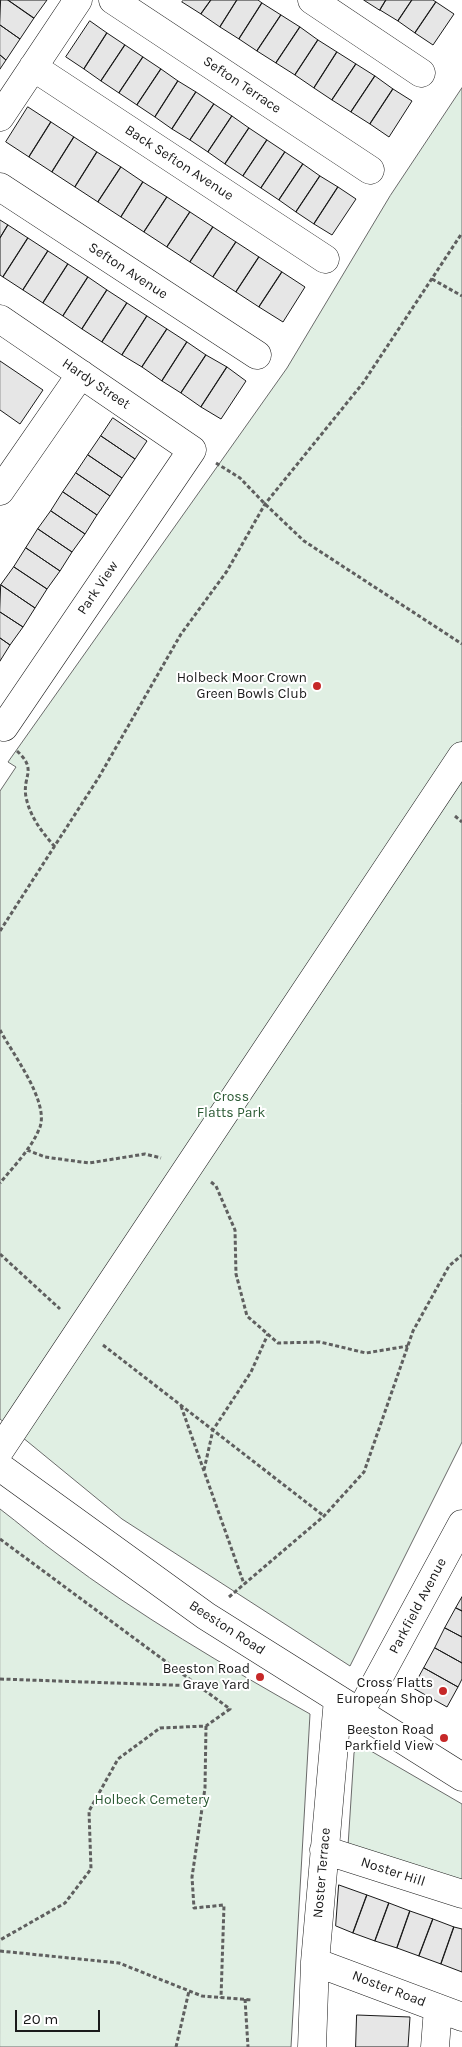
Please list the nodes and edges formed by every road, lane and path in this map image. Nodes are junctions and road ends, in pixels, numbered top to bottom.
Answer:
1 (78, 0) edge
2 (113, 0) edge
3 (312, 0) edge
4 (33, 67) junction
5 (421, 73) dead end
6 (0, 116) edge
7 (370, 170) dead end
8 (0, 187) edge
9 (462, 233) edge
10 (325, 259) dead end
11 (432, 278) junction
12 (462, 296) edge
13 (0, 319) edge
14 (257, 355) dead end
15 (81, 374) junction
16 (192, 450) junction
17 (4, 475) edge
18 (265, 504) junction
19 (462, 644) edge
20 (2, 726) edge
21 (462, 756) edge
22 (55, 847) junction
23 (0, 931) edge
24 (0, 1030) edge
25 (27, 1150) junction
26 (189, 1168) junction
27 (0, 1183) edge
28 (0, 1254) edge
29 (462, 1255) edge
30 (82, 1329) junction
31 (268, 1334) junction
32 (408, 1346) junction
33 (180, 1404) junction
34 (213, 1430) junction
35 (0, 1450) edge
36 (0, 1467) edge
37 (204, 1470) junction
38 (324, 1516) junction
39 (462, 1524) edge
40 (0, 1539) edge
41 (244, 1584) junction
42 (206, 1616) junction
43 (0, 1679) edge
44 (200, 1686) junction
45 (349, 1706) junction
46 (206, 1726) junction
47 (462, 1776) edge
48 (324, 1850) junction
49 (462, 1894) edge
50 (0, 1940) edge
51 (0, 1951) edge
52 (315, 1962) junction
53 (189, 1991) junction
54 (221, 1998) junction
55 (245, 1999) junction
56 (252, 2000) dead end
57 (450, 2012) edge
58 (176, 2047) edge
59 (248, 2047) edge
60 (312, 2047) edge
61 (435, 2047) edge

1 - 4 street
2 - 7 street, Sefton Terrace
3 - 5 street
4 - 6 street
4 - 10 street, Back Sefton Avenue
8 - 14 street, Sefton Avenue
9 - 11 path
11 - 12 path
11 - 18 path
13 - 15 street, Hardy Street
15 - 16 street, Hardy Street
15 - 17 street
16 - 18 path
16 - 20 street, Park View
18 - 19 path
18 - 22 path
20 - 22 path
21 - 26 street
22 - 23 path
24 - 25 path
25 - 26 path
25 - 27 path
26 - 30 street
26 - 31 path
28 - 30 path
29 - 32 path
30 - 33 path
30 - 35 street
31 - 32 path
31 - 34 path
32 - 38 path
33 - 34 path
33 - 37 path
34 - 37 path
34 - 38 path
36 - 42 street, Beeston Road
37 - 41 path
38 - 41 path
39 - 45 street, Parkfield Avenue
40 - 44 path
41 - 42 path
42 - 45 street, Beeston Road
43 - 44 path
44 - 46 path
45 - 47 street, Beeston Road
45 - 48 street, Noster Terrace
46 - 50 path
46 - 54 path
48 - 49 street, Noster Hill
48 - 52 street, Noster Terrace
51 - 53 path
52 - 57 street, Noster Road
52 - 60 street, Noster Terrace
53 - 54 path
53 - 58 path
54 - 55 path
55 - 56 path
55 - 59 path
57 - 61 street

